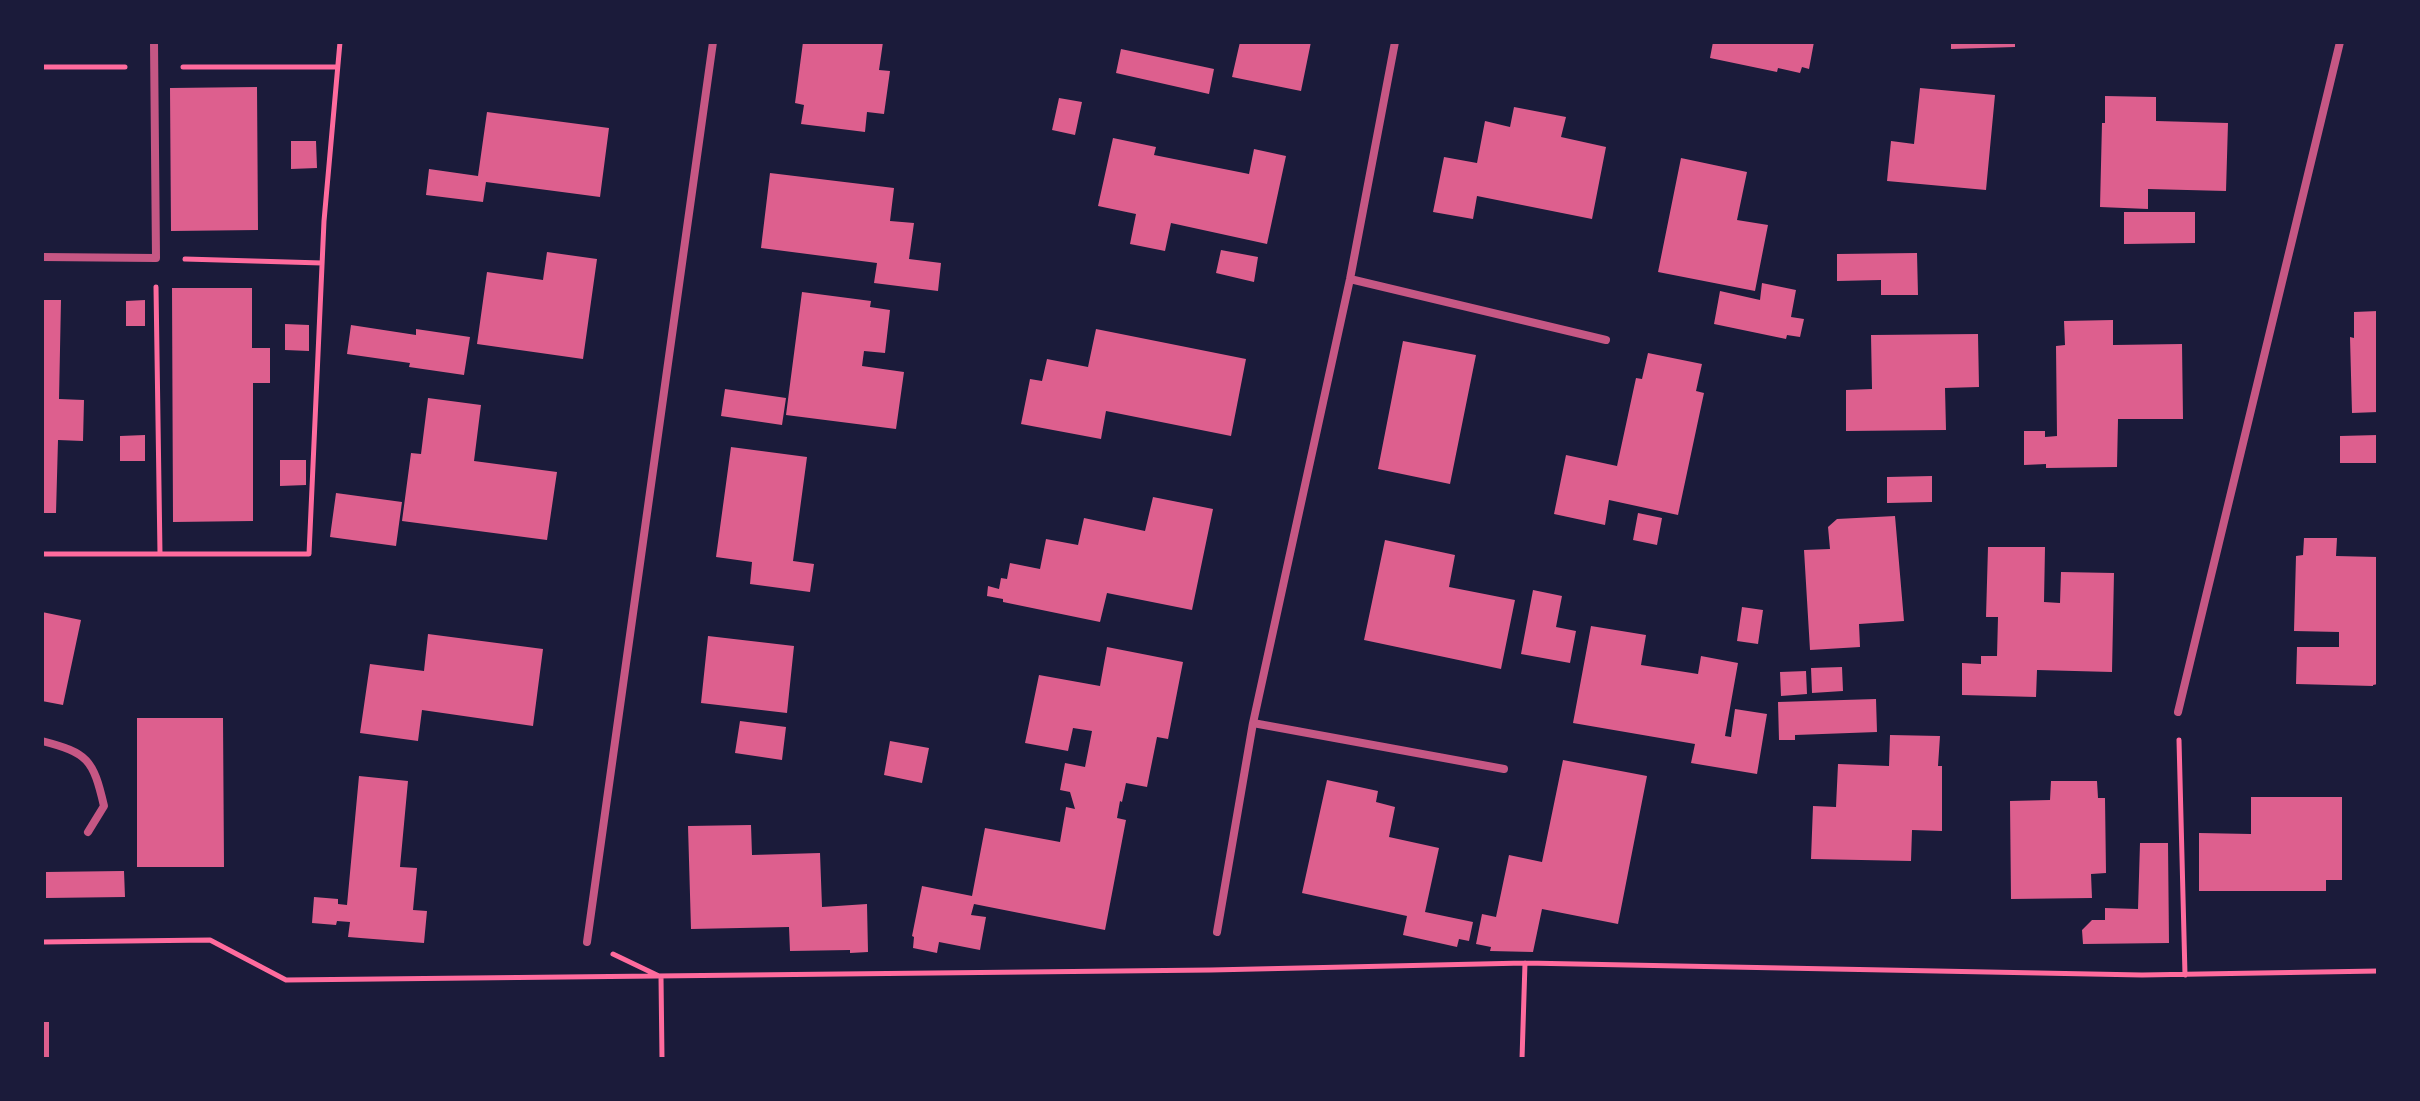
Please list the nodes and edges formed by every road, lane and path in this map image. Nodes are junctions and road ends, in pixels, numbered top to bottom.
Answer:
1 (154, 42) edge
2 (340, 42) edge
3 (713, 42) edge
4 (1395, 42) edge
5 (2340, 42) edge
6 (42, 257) edge
7 (156, 258) junction
8 (322, 263) junction
9 (1350, 279) junction
10 (1606, 340) dead end
11 (42, 554) edge
12 (160, 554) junction
13 (2178, 712) joint
14 (1253, 723) junction
15 (42, 741) edge
16 (1504, 769) dead end
17 (88, 832) dead end
18 (1217, 932) dead end
19 (42, 942) edge
20 (587, 942) joint
21 (1525, 963) junction
22 (2378, 971) edge
23 (2185, 975) junction
24 (661, 977) junction
25 (662, 1059) edge
26 (1522, 1059) edge

1 - 7 street
2 - 8 path
3 - 20 street
4 - 9 street
5 - 13 street
6 - 7 street
7 - 8 path
7 - 12 path
8 - 12 path
9 - 10 street
9 - 14 street
11 - 12 path
13 - 23 path
14 - 16 street
14 - 18 street
15 - 17 street
19 - 24 path
20 - 24 path
21 - 23 path
21 - 24 path
21 - 26 path
22 - 23 path
24 - 25 path

